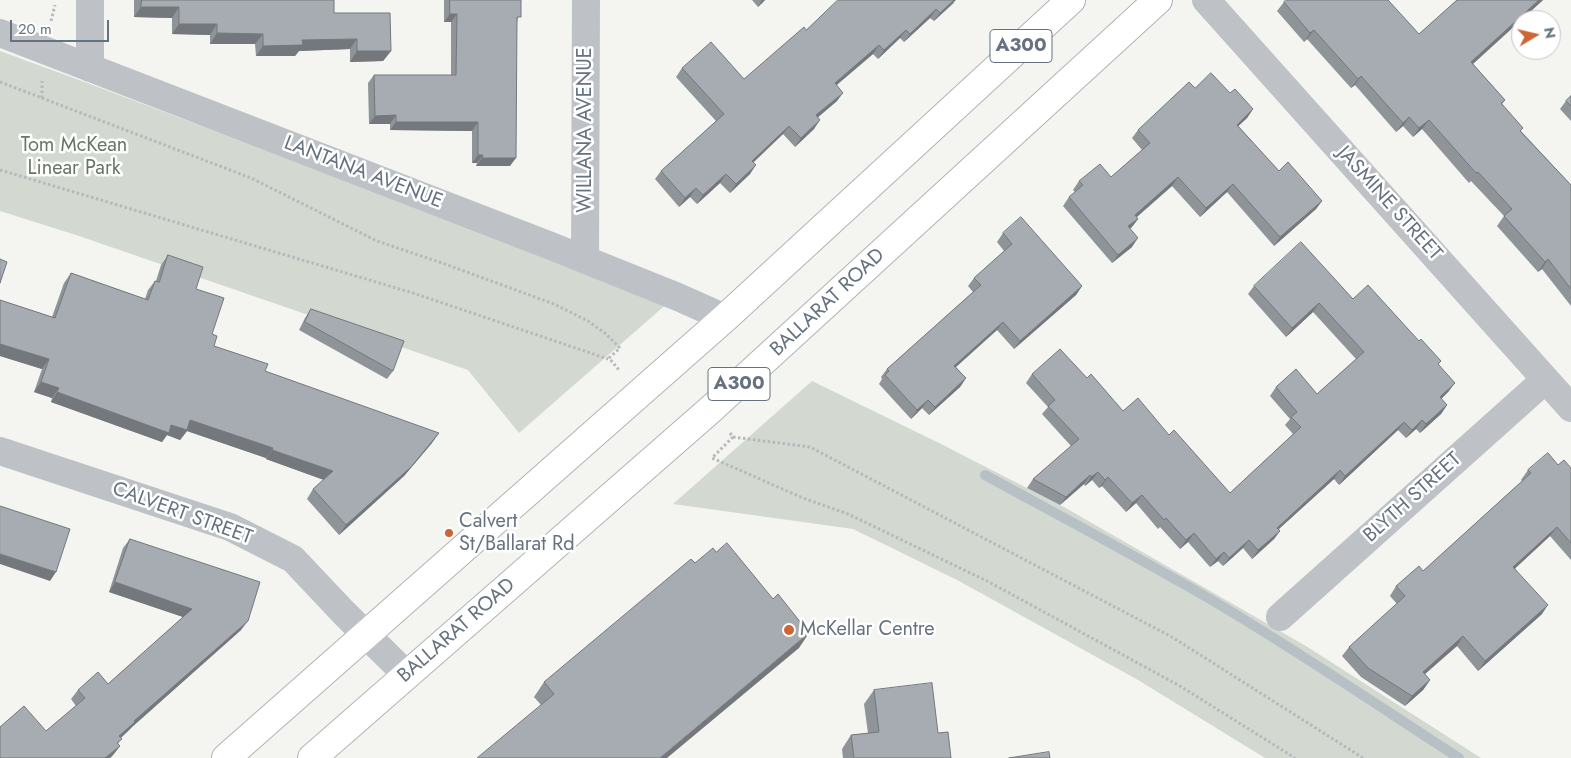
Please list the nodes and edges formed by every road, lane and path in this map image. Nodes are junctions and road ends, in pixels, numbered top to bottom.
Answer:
1 (90, 0) edge
2 (586, 0) edge
3 (1071, 0) edge
4 (1158, 0) edge
5 (1206, 0) edge
6 (0, 32) edge
7 (90, 68) junction
8 (0, 82) edge
9 (0, 170) edge
10 (586, 260) junction
11 (725, 318) junction
12 (608, 359) dead end
13 (1546, 380) junction
14 (639, 393) junction
15 (1571, 408) edge
16 (710, 410) junction
17 (733, 437) junction
18 (0, 451) edge
19 (1280, 617) dead end
20 (366, 635) junction
21 (407, 675) junction
22 (226, 758) edge
23 (312, 758) edge
24 (1295, 758) edge
25 (1363, 758) edge

1 - 7 street
2 - 10 street, WILLANA AVENUE
3 - 11 highway, A300
4 - 16 highway, BALLARAT ROAD / A300
5 - 13 street, JASMINE STREET
6 - 7 street, LANTANA AVENUE
7 - 10 street, LANTANA AVENUE
8 - 14 path
9 - 12 path
10 - 11 street, LANTANA AVENUE
11 - 14 highway, A300
13 - 15 street, JASMINE STREET
13 - 19 street, BLYTH STREET
14 - 20 highway, A300
16 - 17 path
16 - 21 highway, BALLARAT ROAD / A300
17 - 24 path
17 - 25 path
18 - 20 street, CALVERT STREET
20 - 21 street, CALVERT STREET
20 - 22 highway, A300
21 - 23 highway, BALLARAT ROAD / A300

